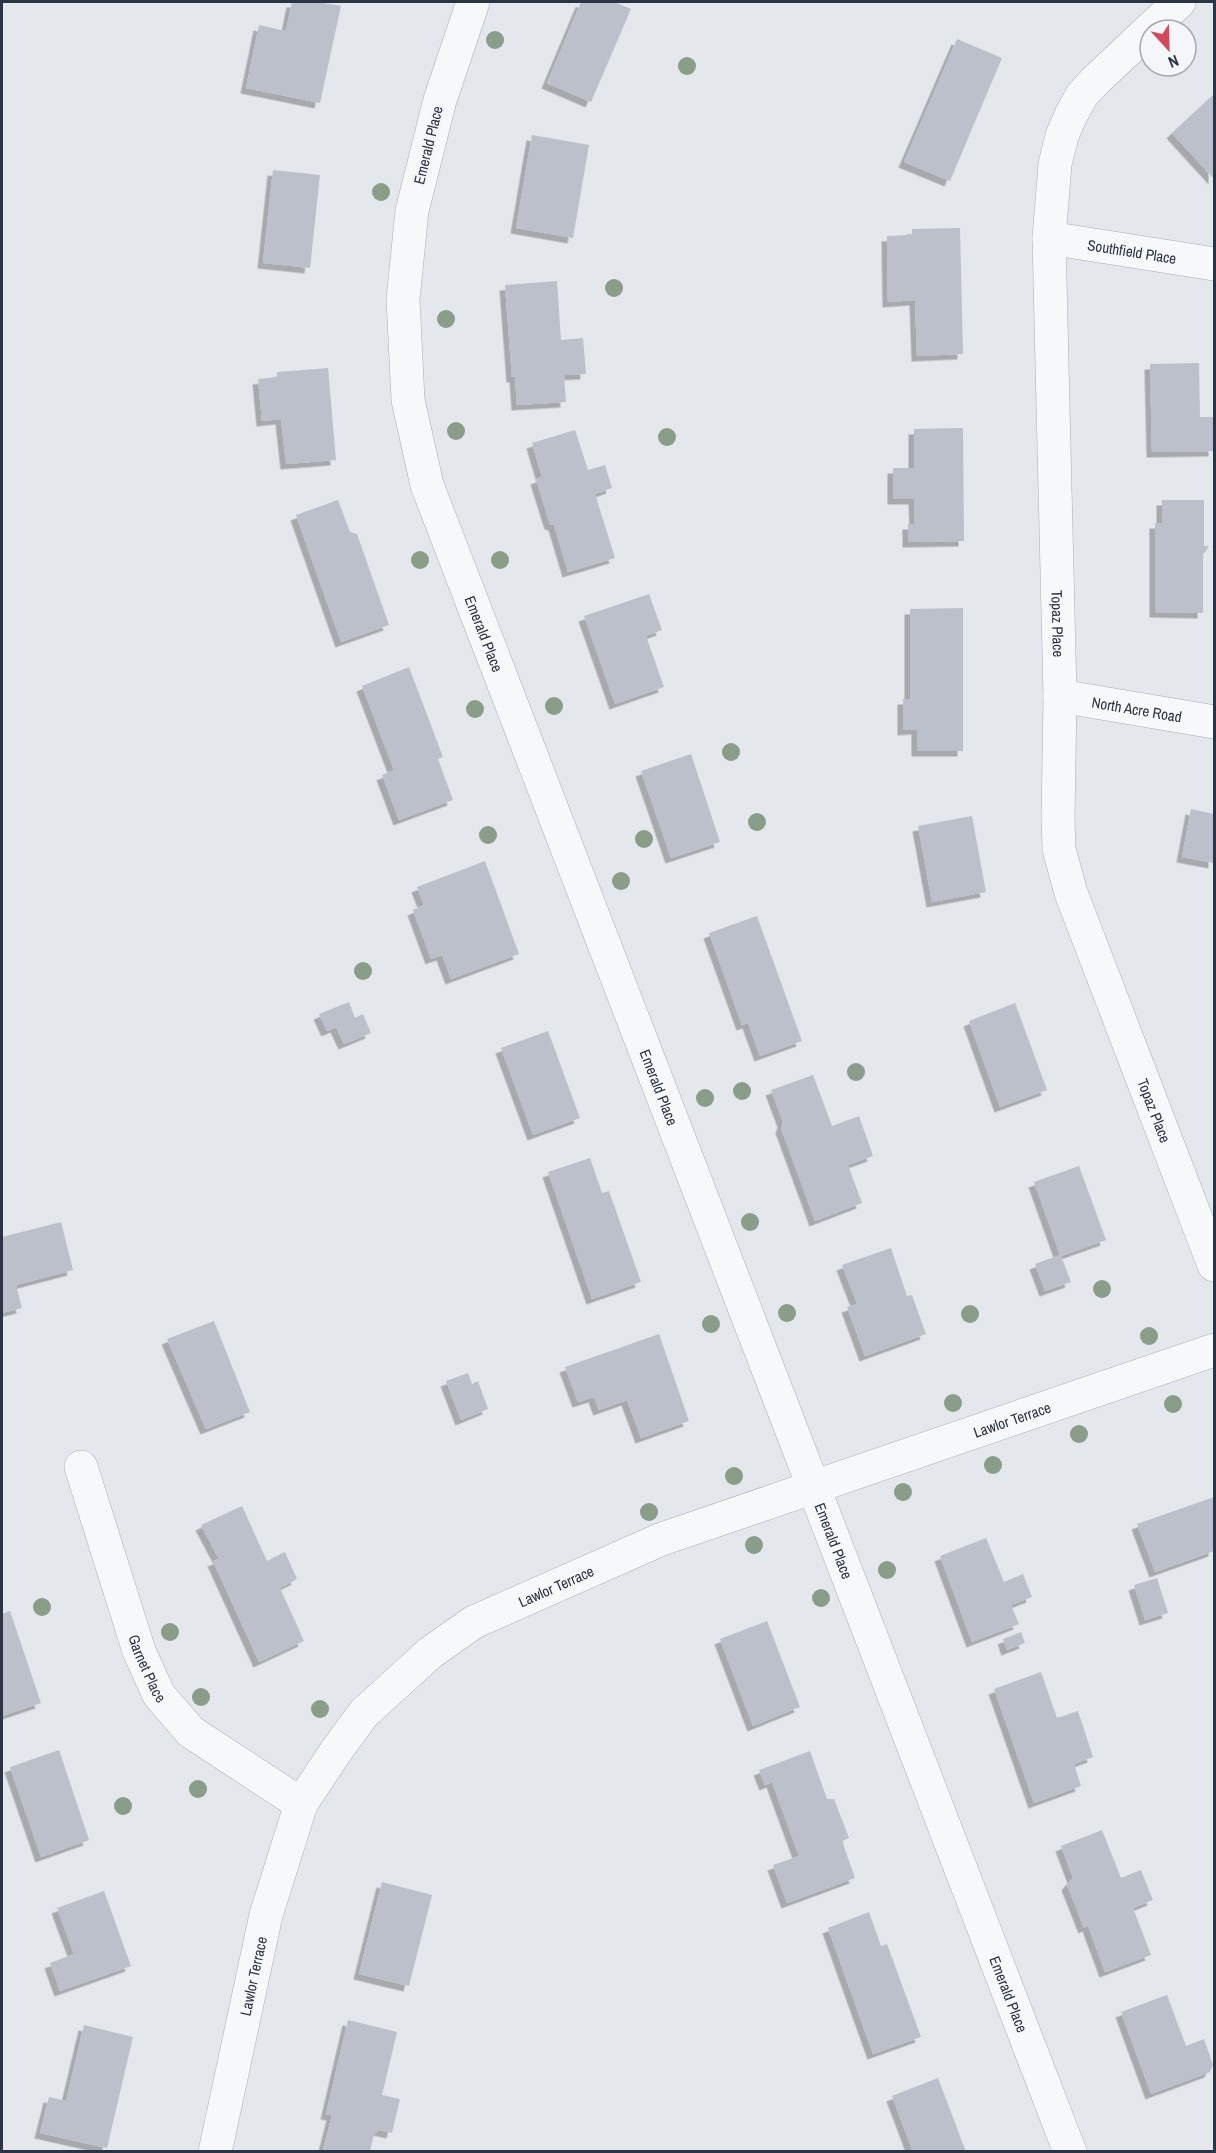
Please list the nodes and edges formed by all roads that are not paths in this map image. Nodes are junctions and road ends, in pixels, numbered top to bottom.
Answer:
1 (473, 2) edge
2 (1179, 2) edge
3 (1049, 238) junction
4 (1215, 264) edge
5 (1060, 696) junction
6 (1215, 722) edge
7 (1215, 1265) edge
8 (1215, 1350) edge
9 (81, 1467) dead end
10 (814, 1488) junction
11 (301, 1804) junction
12 (215, 2151) edge
13 (1070, 2151) edge

1 - 10 street, Emerald Place
2 - 3 street, Topaz Place
3 - 4 street, Southfield Place
3 - 5 street, Topaz Place
5 - 6 street, North Acre Road
5 - 7 street, Topaz Place
8 - 10 street, Lawlor Terrace
9 - 11 street, Garnet Place
10 - 11 street, Lawlor Terrace
10 - 13 street, Emerald Place
11 - 12 street, Lawlor Terrace

